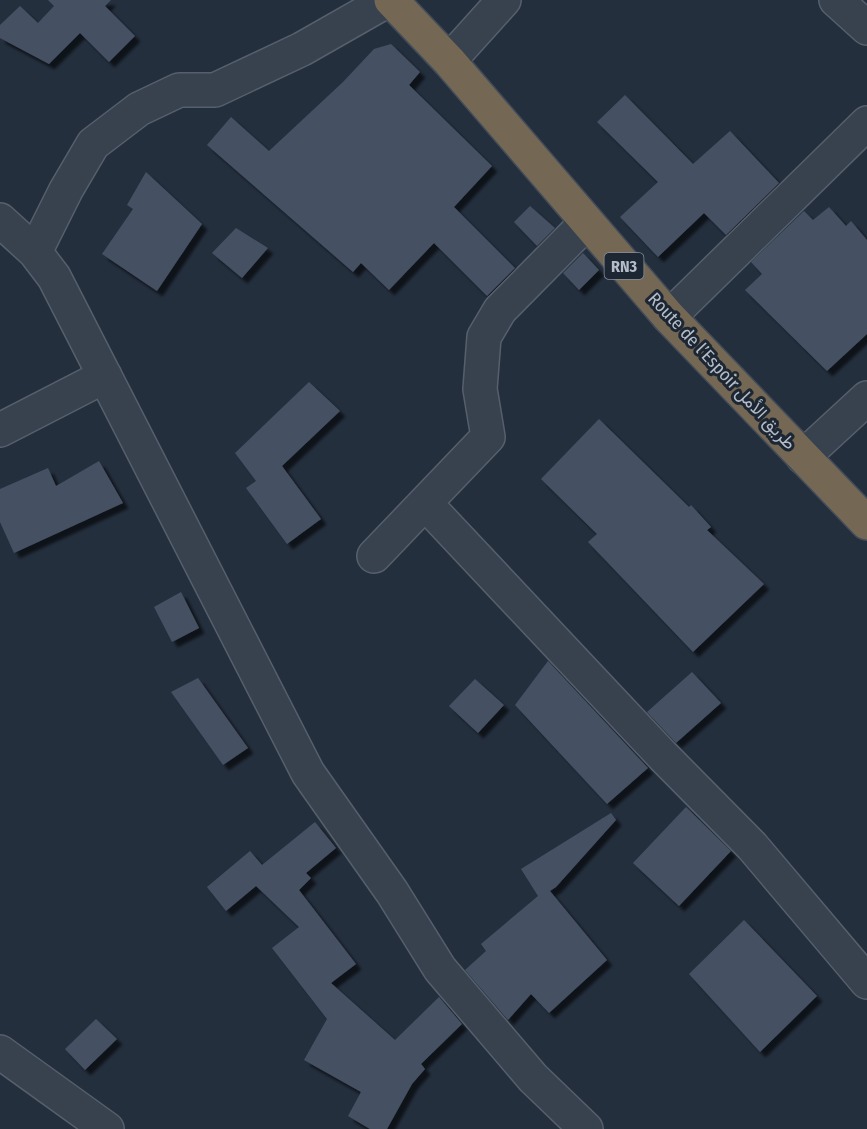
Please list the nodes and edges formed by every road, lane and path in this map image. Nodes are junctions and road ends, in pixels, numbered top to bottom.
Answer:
1 (389, 0) edge
2 (504, 0) edge
3 (836, 0) edge
4 (867, 28) edge
5 (449, 61) junction
6 (867, 123) edge
7 (0, 220) edge
8 (587, 222) junction
9 (35, 252) junction
10 (669, 317) junction
11 (105, 376) junction
12 (867, 398) edge
13 (0, 430) edge
14 (803, 457) junction
15 (425, 503) junction
16 (867, 524) edge
17 (374, 556) dead end
18 (867, 982) edge
19 (0, 1052) edge
20 (107, 1129) edge
21 (585, 1129) edge

1 - 5 highway, Route de l’Espoir طريق الأمل / RN3
1 - 9 street
2 - 5 street
3 - 4 street
5 - 8 highway, Route de l’Espoir طريق الأمل / RN3
6 - 10 street
7 - 9 street
8 - 10 highway, Route de l’Espoir طريق الأمل / RN3
8 - 15 street
9 - 11 street
10 - 14 highway, Route de l’Espoir طريق الأمل / RN3
11 - 13 street
11 - 21 street
12 - 14 street
14 - 16 highway, Route de l’Espoir طريق الأمل / RN3
15 - 17 street
15 - 18 street
19 - 20 street

